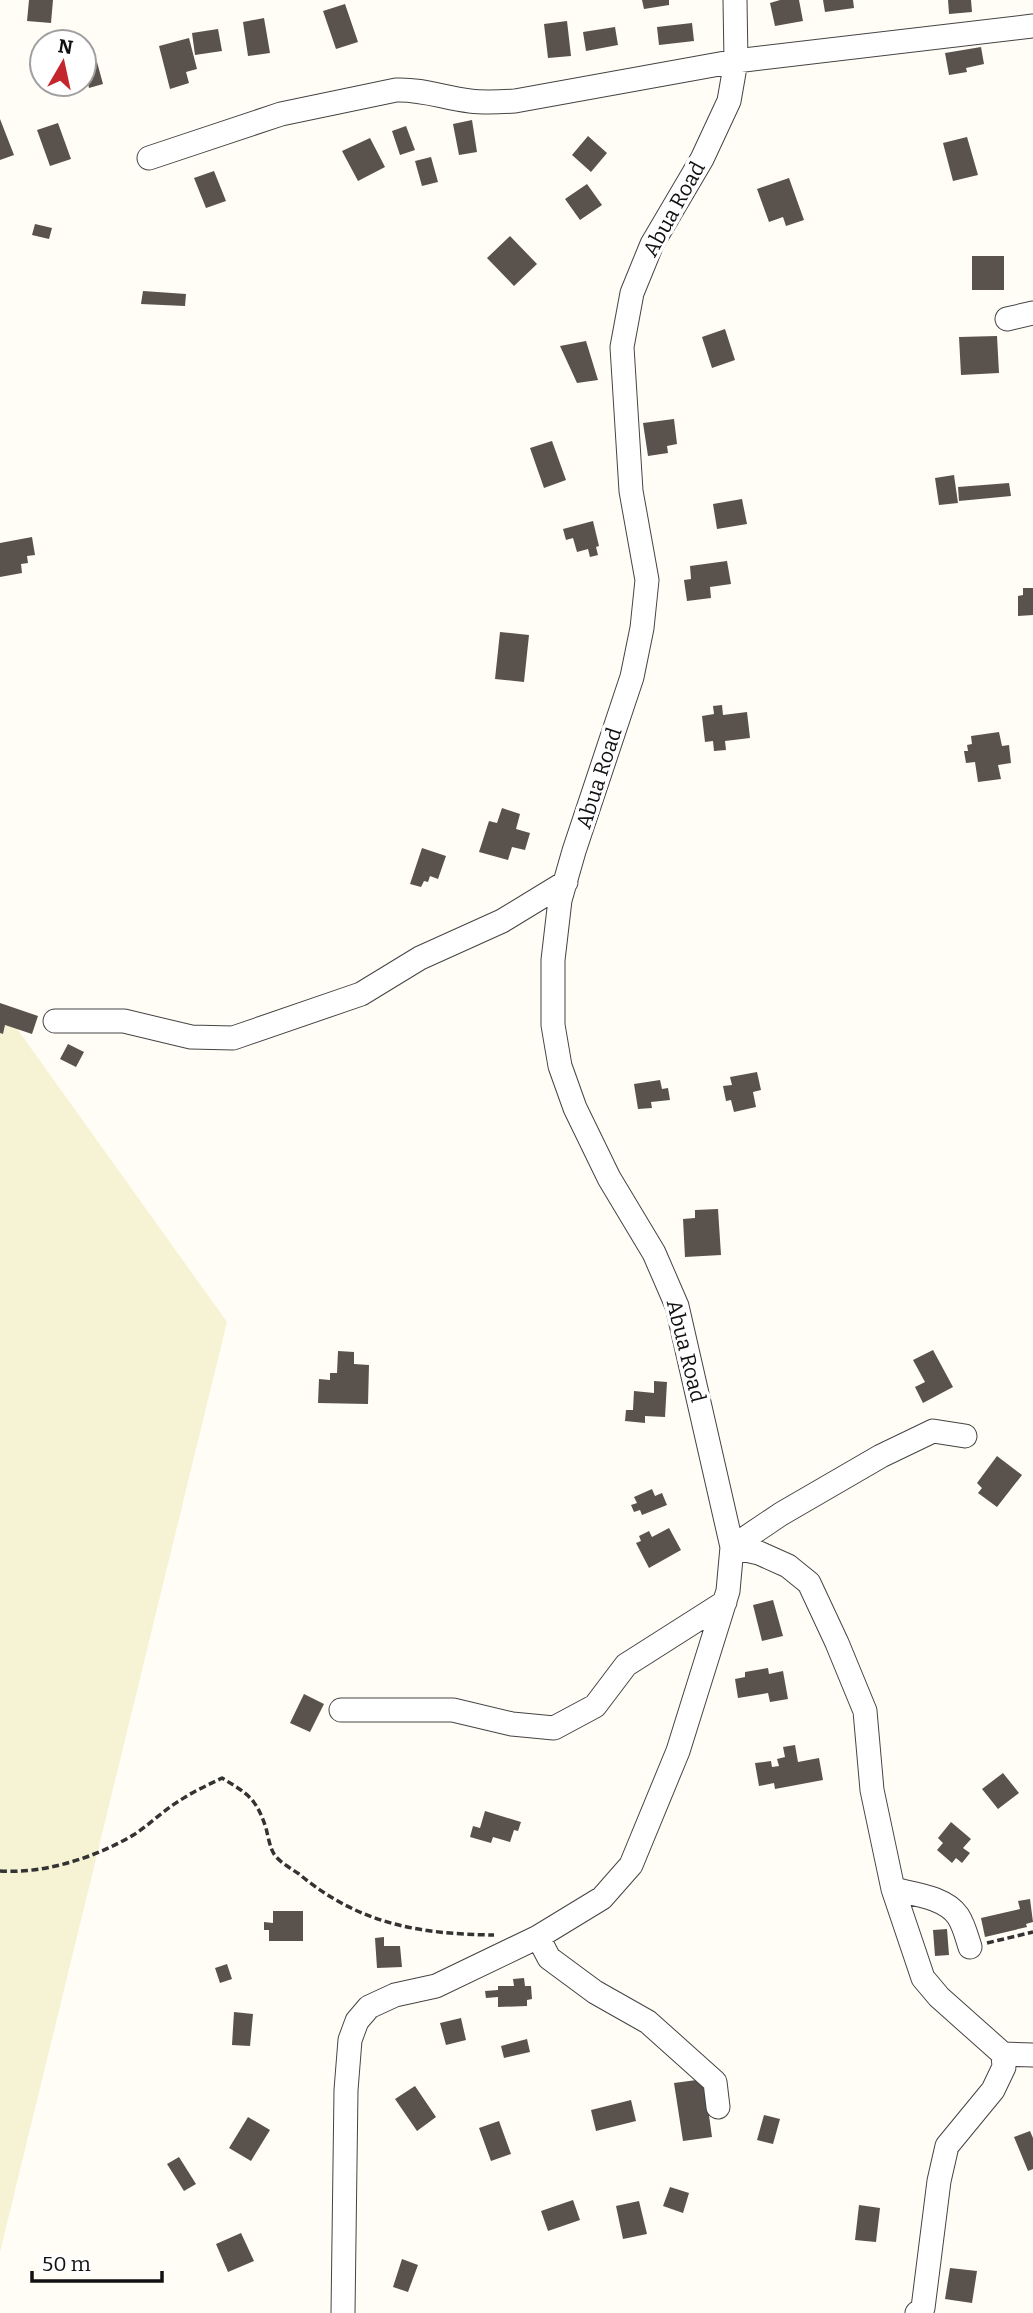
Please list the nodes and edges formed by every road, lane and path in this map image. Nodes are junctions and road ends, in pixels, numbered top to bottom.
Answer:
1 (736, 0) edge
2 (1033, 26) edge
3 (736, 61) junction
4 (149, 158) dead end
5 (1033, 313) edge
6 (1007, 319) dead end
7 (566, 882) junction
8 (55, 1021) dead end
9 (965, 1436) dead end
10 (732, 1547) junction
11 (725, 1602) junction
12 (341, 1710) dead end
13 (0, 1871) edge
14 (893, 1889) junction
15 (1033, 1932) edge
16 (498, 1935) dead end
17 (538, 1937) junction
18 (970, 1947) joint
19 (1003, 2054) junction
20 (1033, 2054) edge
21 (718, 2107) dead end
22 (343, 2313) edge
23 (917, 2313) edge

1 - 3 street, Abua Road
2 - 3 street
3 - 4 street
3 - 7 street, Abua Road
5 - 6 street
7 - 8 street
7 - 10 street, Abua Road
9 - 10 street
10 - 11 street, Abua Road
10 - 14 street
11 - 12 street
11 - 17 street, Abua Road
13 - 16 path
14 - 18 street
14 - 19 street
15 - 18 path
17 - 21 street
17 - 22 street, Abua Road
19 - 20 street
19 - 23 street

